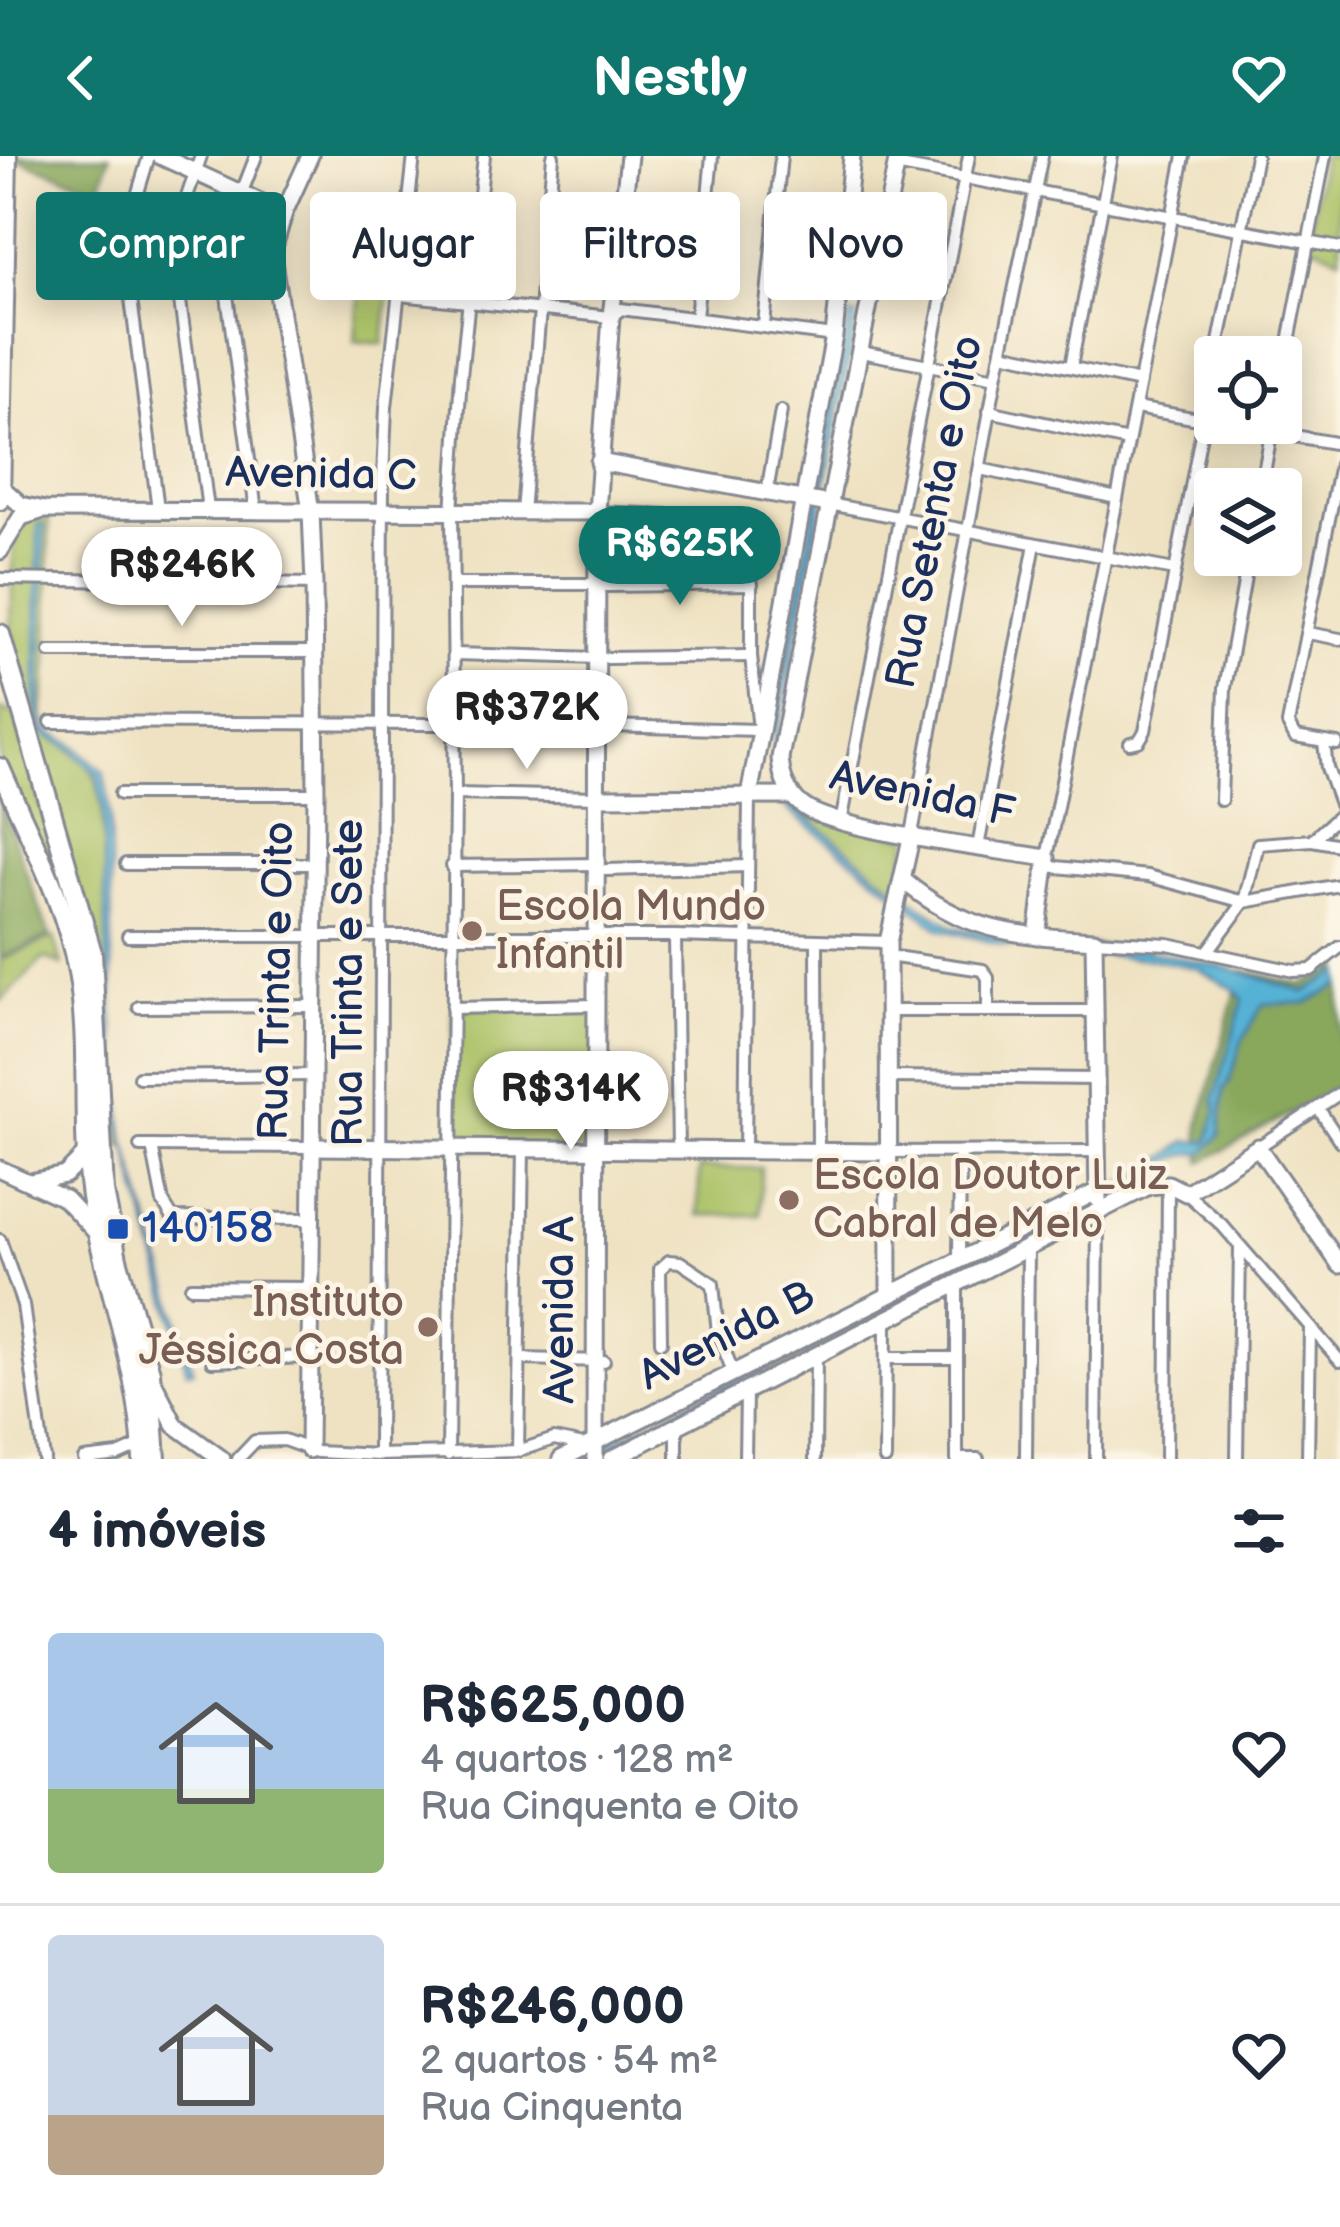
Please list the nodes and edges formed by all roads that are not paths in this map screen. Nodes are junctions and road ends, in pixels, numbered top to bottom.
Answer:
1 (7, 156) edge
2 (149, 156) edge
3 (160, 156) edge
4 (256, 156) edge
5 (310, 156) edge
6 (414, 156) edge
7 (484, 156) edge
8 (553, 156) edge
9 (632, 156) edge
10 (712, 156) edge
11 (782, 156) edge
12 (852, 156) edge
13 (969, 156) edge
14 (1042, 156) edge
15 (1112, 156) edge
16 (1184, 156) edge
17 (1256, 156) edge
18 (1325, 156) edge
19 (897, 161) edge
20 (197, 164) edge
21 (964, 179) junction
22 (236, 192) edge
23 (240, 192) edge
24 (410, 192) edge
25 (1035, 192) junction
26 (1103, 205) junction
27 (286, 209) edge
28 (1172, 217) junction
29 (1242, 231) junction
30 (1309, 245) junction
31 (1340, 248) edge
32 (228, 300) edge
33 (279, 300) edge
34 (399, 300) edge
35 (442, 300) edge
36 (468, 303) junction
37 (539, 310) junction
38 (616, 313) junction
39 (696, 318) junction
40 (764, 326) junction
41 (834, 336) junction
42 (1220, 336) edge
43 (1291, 336) edge
44 (861, 352) junction
45 (1001, 353) junction
46 (928, 366) junction
47 (1071, 366) junction
48 (996, 377) junction
49 (1140, 382) junction
50 (1136, 408) junction
51 (781, 411) dead end
52 (989, 411) junction
53 (1194, 419) edge
54 (1302, 435) edge
55 (1128, 441) junction
56 (1198, 444) edge
57 (1340, 444) edge
58 (604, 462) junction
59 (1340, 464) edge
60 (980, 469) junction
61 (0, 486) edge
62 (767, 492) junction
63 (1117, 498) junction
64 (0, 500) edge
65 (807, 500) junction
66 (830, 505) junction
67 (158, 509) junction
68 (208, 509) junction
69 (45, 510) junction
70 (256, 511) junction
71 (311, 512) junction
72 (384, 512) junction
73 (452, 512) junction
74 (523, 512) junction
75 (602, 512) junction
76 (897, 517) junction
77 (968, 530) junction
78 (1035, 544) junction
79 (0, 550) edge
80 (1106, 558) junction
81 (1174, 570) junction
82 (1245, 576) edge
83 (0, 579) edge
84 (314, 584) junction
85 (455, 584) junction
86 (752, 584) junction
87 (602, 585) junction
88 (1308, 634) junction
89 (0, 637) edge
90 (1340, 639) edge
91 (50, 652) dead end
92 (314, 652) junction
93 (455, 654) junction
94 (751, 656) junction
95 (603, 658) junction
96 (0, 678) edge
97 (0, 706) edge
98 (24, 720) junction
99 (51, 722) dead end
100 (455, 723) junction
101 (314, 724) junction
102 (384, 726) junction
103 (602, 726) junction
104 (759, 730) junction
105 (1130, 743) dead end
106 (0, 768) edge
107 (120, 794) dead end
108 (316, 794) junction
109 (455, 794) junction
110 (749, 796) junction
111 (789, 796) junction
112 (602, 797) junction
113 (1221, 800) dead end
114 (1340, 804) edge
115 (1340, 815) edge
116 (841, 823) junction
117 (912, 834) junction
118 (1312, 840) junction
119 (1340, 845) edge
120 (978, 847) junction
121 (1047, 862) junction
122 (314, 863) junction
123 (126, 864) dead end
124 (452, 866) junction
125 (748, 866) junction
126 (601, 867) junction
127 (1340, 885) edge
128 (901, 888) junction
129 (1244, 902) junction
130 (128, 936) dead end
131 (312, 936) junction
132 (452, 936) junction
133 (1037, 936) junction
134 (381, 937) junction
135 (675, 937) junction
136 (601, 938) junction
137 (747, 938) junction
138 (817, 940) junction
139 (1094, 946) junction
140 (1340, 947) edge
141 (889, 949) junction
142 (1208, 951) junction
143 (596, 1005) junction
144 (139, 1006) dead end
145 (313, 1006) junction
146 (452, 1008) junction
147 (888, 1011) junction
148 (988, 1011) junction
149 (1094, 1011) junction
150 (311, 1075) junction
151 (139, 1077) dead end
152 (888, 1077) junction
153 (1098, 1079) junction
154 (1340, 1093) edge
155 (1318, 1108) junction
156 (1340, 1141) edge
157 (310, 1147) junction
158 (1258, 1147) junction
159 (601, 1148) junction
160 (450, 1149) junction
161 (523, 1149) junction
162 (382, 1150) junction
163 (678, 1150) junction
164 (1098, 1151) junction
165 (88, 1152) junction
166 (745, 1152) junction
167 (818, 1152) junction
168 (888, 1152) junction
169 (961, 1153) junction
170 (0, 1157) edge
171 (0, 1169) edge
172 (29, 1182) junction
173 (1168, 1184) junction
174 (1098, 1191) junction
175 (1186, 1193) junction
176 (1098, 1213) junction
177 (310, 1219) junction
178 (98, 1236) junction
179 (0, 1240) edge
180 (1240, 1246) junction
181 (1028, 1248) junction
182 (959, 1259) junction
183 (1340, 1265) edge
184 (957, 1285) junction
185 (190, 1287) dead end
186 (310, 1288) junction
187 (889, 1294) junction
188 (886, 1322) junction
189 (1310, 1327) junction
190 (661, 1342) dead end
191 (308, 1357) junction
192 (816, 1357) junction
193 (886, 1358) junction
194 (957, 1358) junction
195 (521, 1359) junction
196 (212, 1361) dead end
197 (600, 1361) junction
198 (1340, 1361) edge
199 (150, 1372) junction
200 (733, 1372) junction
201 (746, 1392) junction
202 (677, 1427) junction
203 (600, 1448) edge
204 (309, 1450) junction
205 (518, 1451) junction
206 (142, 1453) edge
207 (379, 1454) junction
208 (448, 1455) junction
209 (44, 1459) edge
210 (84, 1459) edge
211 (222, 1459) edge
212 (238, 1459) edge
213 (561, 1459) edge
214 (677, 1459) edge
215 (746, 1459) edge
216 (815, 1459) edge
217 (885, 1459) edge
218 (957, 1459) edge
219 (978, 1459) edge
220 (1026, 1459) edge
221 (1096, 1459) edge
222 (1166, 1459) edge
223 (1238, 1459) edge
224 (1308, 1459) edge

1 - 61 highway
2 - 67 street
3 - 20 street
4 - 23 street
5 - 27 street, Rua Trinta e Oito
6 - 24 street, Rua Trinta e Sete
7 - 36 street
8 - 37 street
9 - 38 street, Avenida A
10 - 39 street
11 - 40 street
12 - 41 street
13 - 21 street
14 - 25 street, Rua Setenta e Oito
15 - 26 street
16 - 28 street
17 - 29 street
18 - 30 street
19 - 21 street
19 - 44 street, Avenida F
20 - 22 street
20 - 68 street
21 - 25 street
21 - 46 street
25 - 26 street
25 - 45 street, Rua Setenta e Oito
26 - 28 street
26 - 47 street
28 - 29 street
28 - 49 street
29 - 30 street
29 - 42 street
30 - 31 street
30 - 43 street
32 - 70 street
33 - 71 street, Rua Trinta e Oito
34 - 72 street, Rua Trinta e Sete
35 - 36 street
36 - 37 street
36 - 73 street
37 - 38 street
37 - 74 street
38 - 39 street
38 - 58 street, Avenida A
39 - 40 street
40 - 41 street
41 - 65 street
44 - 46 street
44 - 66 street, Avenida F
45 - 47 street
45 - 48 street, Rua Setenta e Oito
46 - 48 street
46 - 76 street
47 - 49 street
48 - 52 street, Rua Setenta e Oito
49 - 50 street
50 - 53 street
50 - 55 street
51 - 62 street
52 - 55 street
52 - 60 street, Rua Setenta e Oito
54 - 57 street
55 - 63 street
56 - 81 street
58 - 62 street
58 - 75 street, Avenida A
59 - 88 street
60 - 63 street
60 - 77 street, Rua Setenta e Oito
61 - 64 highway
61 - 69 street
62 - 65 street
63 - 80 street
65 - 66 street
65 - 104 street
66 - 76 street
66 - 111 street, Avenida F
67 - 68 street, Avenida C
67 - 69 street, Avenida C
68 - 70 street, Avenida C
69 - 79 street
70 - 71 street, Avenida C
71 - 72 street, Avenida C
71 - 84 street, Rua Trinta e Oito
72 - 73 street, Avenida C
72 - 102 street, Rua Trinta e Sete
73 - 74 street, Avenida C
73 - 85 street
74 - 75 street, Avenida C
75 - 86 street
75 - 87 street, Avenida A
76 - 77 street
76 - 116 street
77 - 78 street
77 - 117 street, Rua Setenta e Oito
78 - 80 street
78 - 120 street
80 - 81 street
80 - 121 street
81 - 105 street
82 - 113 street
83 - 84 street
84 - 92 street, Rua Trinta e Oito
85 - 87 street
85 - 93 street
86 - 87 street
86 - 94 street
87 - 95 street, Avenida A
88 - 90 street
88 - 114 street
89 - 96 highway
89 - 98 highway
91 - 92 street
92 - 101 street, Rua Trinta e Oito
93 - 95 street
93 - 100 street
94 - 95 street
94 - 104 street
95 - 103 street, Avenida A
97 - 98 highway
98 - 199 highway
99 - 101 street
100 - 102 street
100 - 103 street
100 - 109 street
101 - 102 street
101 - 108 street, Rua Trinta e Oito
102 - 134 street, Rua Trinta e Sete
103 - 104 street
103 - 112 street, Avenida A
104 - 110 street
106 - 165 highway
107 - 108 street
108 - 122 street, Rua Trinta e Oito
109 - 112 street
109 - 124 street
110 - 111 street
110 - 112 street
110 - 125 street
111 - 116 street, Avenida F
112 - 126 street, Avenida A
115 - 118 street
116 - 117 street, Avenida F
117 - 120 street, Avenida F
117 - 128 street, Rua Setenta e Oito
118 - 119 street
118 - 129 street
120 - 121 street, Avenida F
121 - 129 street, Avenida F
121 - 133 street
122 - 123 street
122 - 131 street, Rua Trinta e Oito
124 - 126 street
124 - 132 street
125 - 126 street
125 - 137 street
126 - 136 street, Avenida A
127 - 129 street
128 - 133 street
128 - 141 street, Rua Setenta e Oito
129 - 142 street
130 - 131 street
131 - 134 street
131 - 145 street, Rua Trinta e Oito
132 - 134 street
132 - 136 street
132 - 146 street
133 - 139 street
134 - 162 street, Rua Trinta e Sete
135 - 136 street
135 - 137 street
135 - 163 street
136 - 143 street, Avenida A
136 - 159 street, Avenida A
137 - 138 street
137 - 166 street
138 - 141 street
138 - 167 street
139 - 142 street
139 - 149 street
140 - 142 street
141 - 147 street, Rua Setenta e Oito
141 - 148 street
143 - 146 street
143 - 159 street, Avenida A
144 - 145 street
145 - 150 street, Rua Trinta e Oito
146 - 160 street
147 - 148 street
147 - 152 street, Rua Setenta e Oito
148 - 149 street
149 - 153 street
150 - 151 street
150 - 157 street, Rua Trinta e Oito
152 - 153 street
152 - 168 street, Rua Setenta e Oito
153 - 164 street
154 - 155 street
155 - 156 street
155 - 158 street
157 - 162 street
157 - 177 street, Rua Trinta e Oito
157 - 177 street
158 - 175 street
158 - 183 street
159 - 161 street
159 - 163 street
159 - 197 street, Avenida A
160 - 161 street
160 - 162 street
160 - 208 street
161 - 195 street
162 - 207 street, Rua Trinta e Sete
163 - 166 street
164 - 169 street
164 - 174 street
165 - 172 street
165 - 178 highway
166 - 167 street
167 - 168 street
168 - 169 street
168 - 187 street, Rua Setenta e Oito
169 - 182 street
170 - 171 street
171 - 172 street
172 - 178 street
173 - 175 street
173 - 176 street, Avenida B
173 - 222 street
174 - 176 street
174 - 182 street, Avenida B
175 - 180 street
176 - 181 street, Avenida B
176 - 221 street
177 - 186 street, Rua Trinta e Oito
178 - 206 highway
179 - 209 street
180 - 189 street
180 - 223 street
181 - 184 street, Avenida B
181 - 220 street
182 - 187 street, Avenida B
184 - 188 street, Avenida B
184 - 194 street
185 - 186 street
186 - 191 street, Rua Trinta e Oito
187 - 200 street, Avenida B
188 - 192 street, Avenida B
188 - 193 street
189 - 198 street
189 - 224 street
190 - 200 street
191 - 196 street
191 - 204 street, Rua Trinta e Oito
192 - 201 street, Avenida B
192 - 216 street
193 - 194 street
193 - 217 street
194 - 218 street
195 - 197 street
195 - 205 street
197 - 203 street, Avenida A
199 - 206 highway
199 - 211 street
200 - 203 street, Avenida B
201 - 202 street, Avenida B
201 - 215 street
202 - 203 street, Avenida B
202 - 214 street
203 - 205 street
203 - 213 street, Avenida B
204 - 207 street
204 - 212 street
205 - 208 street
206 - 210 street
207 - 208 street
218 - 219 street

